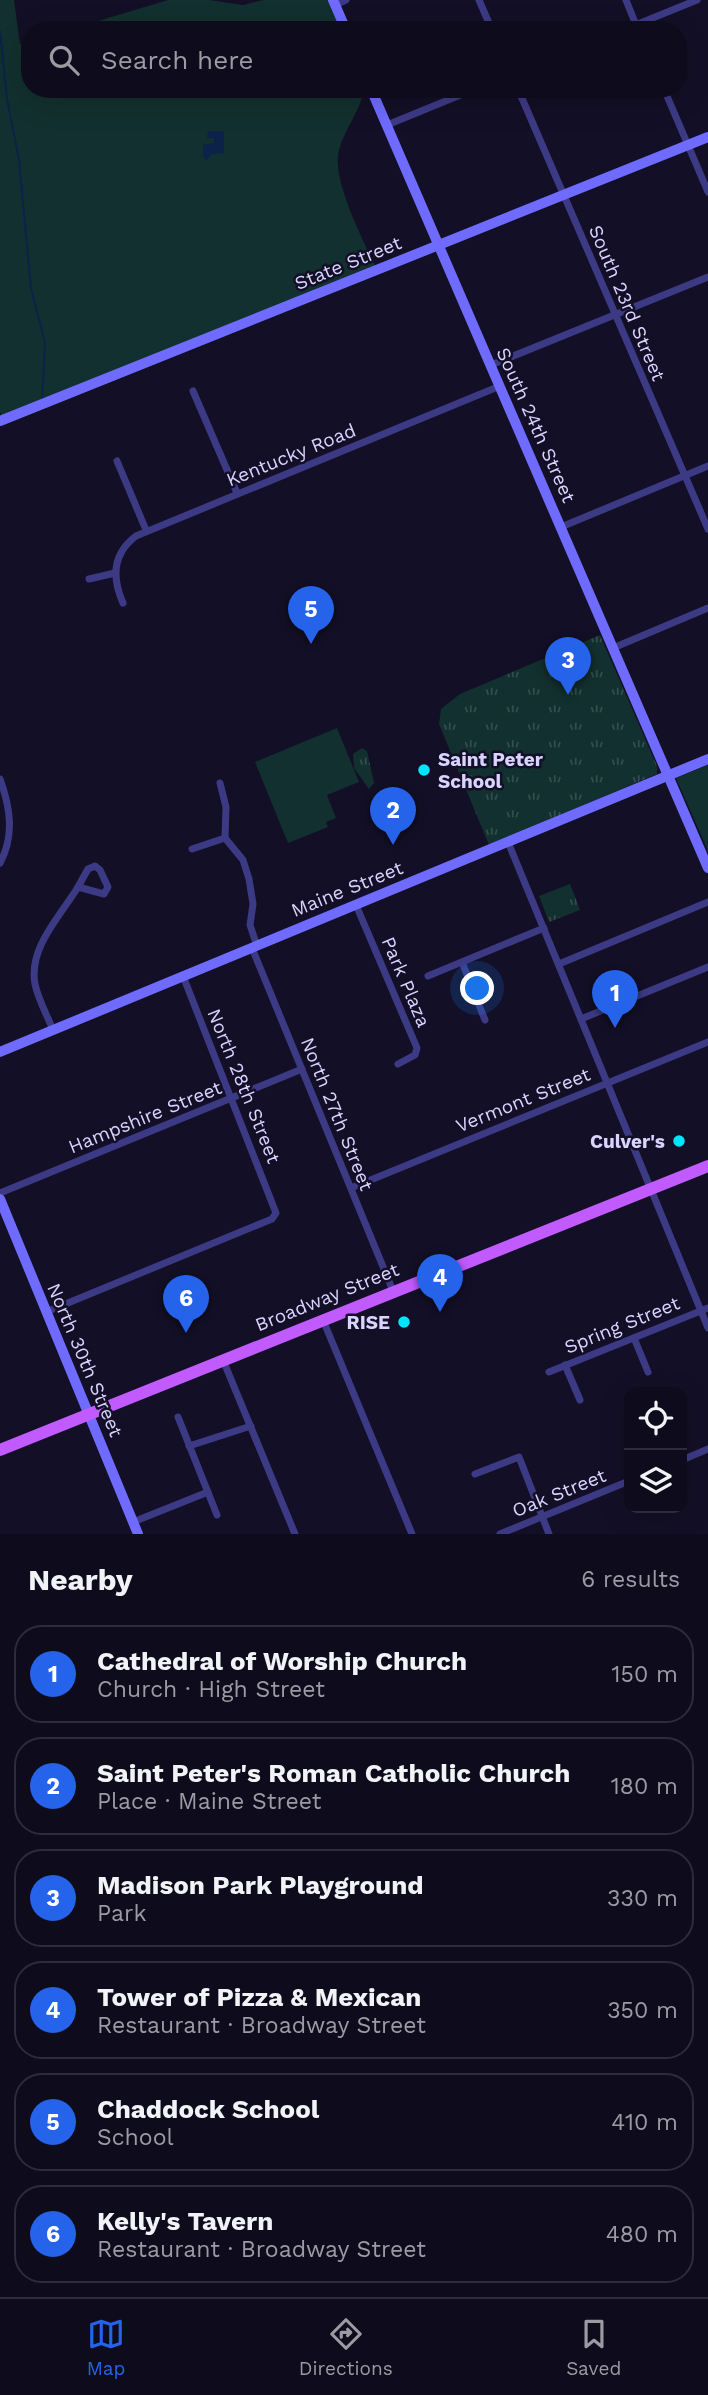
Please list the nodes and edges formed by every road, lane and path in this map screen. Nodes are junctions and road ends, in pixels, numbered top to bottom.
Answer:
1 (346, 0) edge
2 (479, 0) edge
3 (626, 0) edge
4 (697, 0) edge
5 (334, 2) edge
6 (342, 21) edge
7 (488, 21) edge
8 (635, 21) edge
9 (650, 21) edge
10 (375, 98) edge
11 (453, 98) edge
12 (522, 98) edge
13 (668, 98) edge
14 (387, 125) junction
15 (708, 137) edge
16 (688, 145) junction
17 (708, 192) edge
18 (564, 195) junction
19 (439, 245) junction
20 (708, 277) edge
21 (615, 315) junction
22 (491, 365) junction
23 (500, 386) junction
24 (193, 391) dead end
25 (0, 421) edge
26 (117, 461) dead end
27 (708, 467) edge
28 (685, 476) junction
29 (237, 493) junction
30 (561, 527) junction
31 (708, 529) edge
32 (146, 530) junction
33 (115, 573) junction
34 (89, 579) dead end
35 (123, 603) dead end
36 (708, 608) edge
37 (613, 648) junction
38 (708, 759) edge
39 (668, 776) junction
40 (0, 779) edge
41 (220, 783) dead end
42 (225, 838) junction
43 (508, 842) junction
44 (192, 849) dead end
45 (0, 863) edge
46 (708, 868) edge
47 (78, 887) junction
48 (708, 902) edge
49 (356, 905) junction
50 (544, 928) junction
51 (254, 947) junction
52 (462, 962) junction
53 (559, 964) junction
54 (708, 967) edge
55 (183, 976) junction
56 (428, 976) dead end
57 (581, 1019) junction
58 (485, 1020) dead end
59 (53, 1030) junction
60 (708, 1042) edge
61 (0, 1052) edge
62 (398, 1064) dead end
63 (302, 1069) junction
64 (607, 1083) junction
65 (232, 1098) junction
66 (708, 1166) edge
67 (351, 1188) junction
68 (650, 1189) junction
69 (0, 1194) edge
70 (0, 1199) edge
71 (393, 1292) junction
72 (704, 1309) edge
73 (46, 1312) junction
74 (323, 1320) junction
75 (708, 1328) edge
76 (634, 1338) junction
77 (223, 1360) junction
78 (565, 1365) junction
79 (549, 1372) dead end
80 (648, 1372) dead end
81 (580, 1400) dead end
82 (89, 1413) junction
83 (178, 1417) dead end
84 (251, 1426) junction
85 (189, 1446) junction
86 (708, 1449) edge
87 (0, 1450) edge
88 (687, 1458) edge
89 (475, 1474) dead end
90 (624, 1483) edge
91 (208, 1492) junction
92 (217, 1515) dead end
93 (542, 1517) junction
94 (133, 1522) junction
95 (138, 1534) edge
96 (295, 1534) edge
97 (412, 1534) edge
98 (500, 1534) edge
99 (550, 1534) edge

1 - 5 street
2 - 7 street
3 - 8 street
4 - 9 street
5 - 6 street
10 - 14 street, South 24th Street
11 - 14 street
12 - 18 street, South 23rd Street
13 - 16 street
14 - 19 street, South 24th Street
15 - 16 street, State Street
16 - 17 street
16 - 18 street, State Street
18 - 19 street, State Street
18 - 21 street, South 23rd Street
19 - 22 street, South 24th Street
19 - 25 street, State Street
20 - 21 street
21 - 22 street
21 - 28 street, South 23rd Street
22 - 23 street, South 24th Street
23 - 29 street, Kentucky Road
23 - 30 street, South 24th Street
24 - 29 street
26 - 32 street
27 - 28 street
28 - 30 street
28 - 31 street, South 23rd Street
29 - 32 street, Kentucky Road
30 - 37 street, South 24th Street
32 - 33 street, Kentucky Road
33 - 34 street
33 - 35 street
36 - 37 street
37 - 39 street, South 24th Street
38 - 39 street, Maine Street
39 - 43 street, Maine Street
39 - 46 street, South 24th Street
40 - 45 street
41 - 42 street
42 - 44 street
42 - 51 street, North 27th Street
43 - 49 street, Maine Street
43 - 50 street
47 - 47 street
47 - 59 street
48 - 53 street
49 - 51 street, Maine Street
49 - 62 street, Park Plaza
50 - 52 street
50 - 53 street
51 - 55 street, Maine Street
51 - 63 street, North 27th Street
52 - 56 street
52 - 58 street
53 - 57 street
54 - 57 street
55 - 59 street, Maine Street
55 - 65 street, North 28th Street
57 - 64 street
59 - 61 street, Maine Street
60 - 64 street, Vermont Street
63 - 65 street, Hampshire Street
63 - 67 street, North 27th Street
64 - 67 street, Vermont Street
64 - 68 street
65 - 69 street, Hampshire Street
65 - 73 street, North 28th Street
66 - 68 main road, Broadway Street
67 - 71 street, North 27th Street
68 - 71 main road, Broadway Street
68 - 72 street
70 - 73 street, North 30th Street
71 - 74 main road, Broadway Street
72 - 75 street
72 - 76 street, Spring Street
73 - 82 street, North 30th Street
74 - 77 main road, Broadway Street
74 - 97 street
76 - 78 street, Spring Street
76 - 80 street
77 - 82 main road, Broadway Street
77 - 84 street
78 - 79 street, Spring Street
78 - 81 street
82 - 87 main road, Broadway Street
82 - 94 street, North 30th Street
83 - 85 street
84 - 85 street
84 - 96 street
85 - 91 street
86 - 88 street
89 - 93 street
90 - 93 street, Oak Street
91 - 92 street
91 - 94 street
93 - 98 street, Oak Street
93 - 99 street
94 - 95 street, North 30th Street

